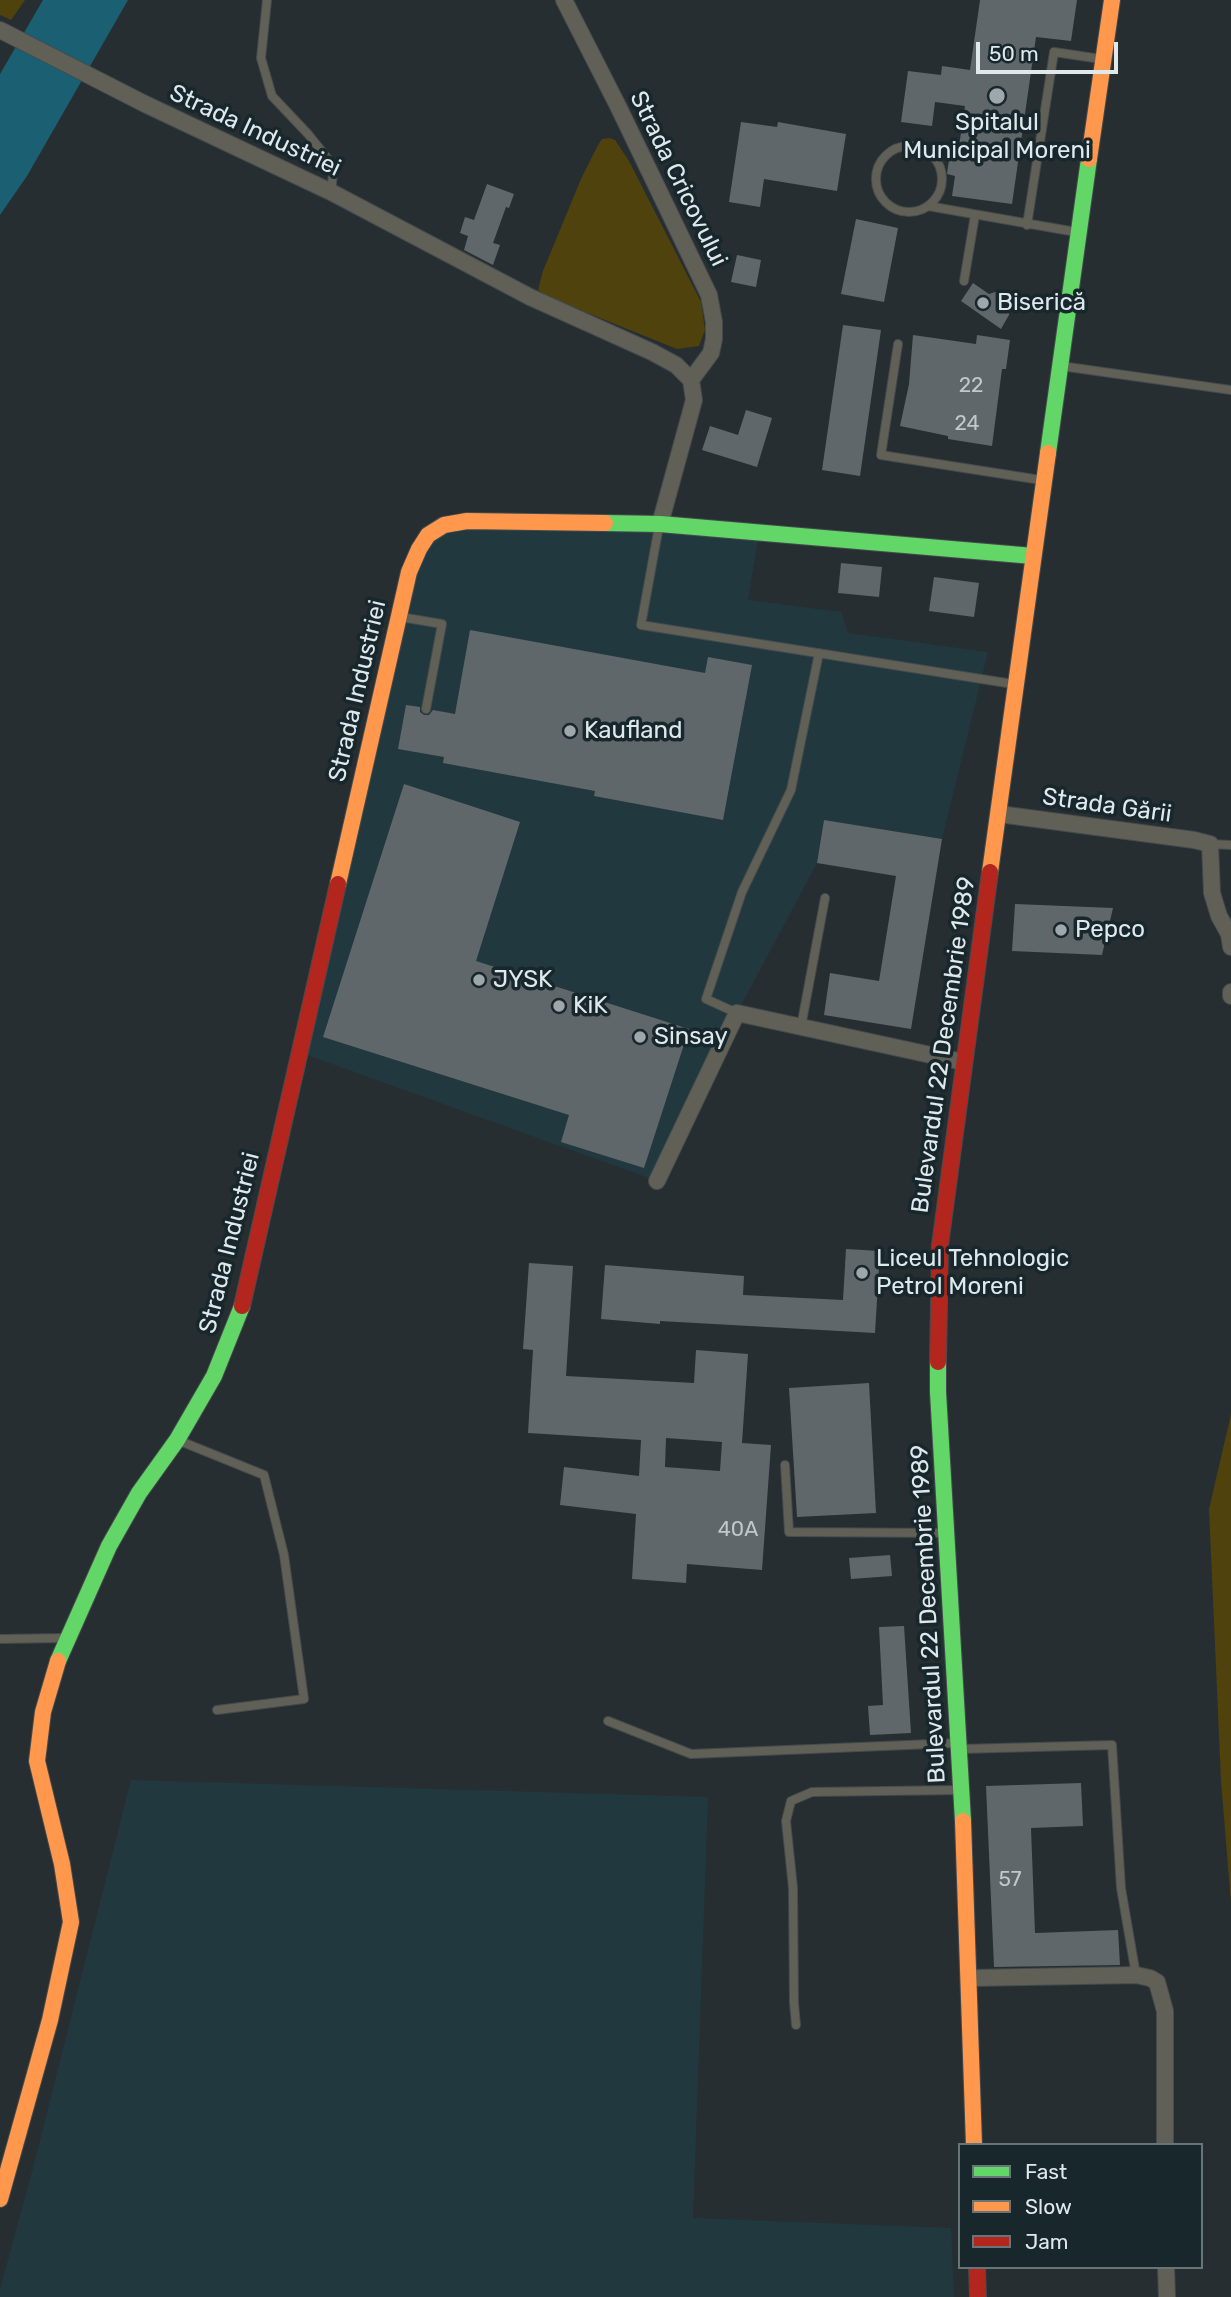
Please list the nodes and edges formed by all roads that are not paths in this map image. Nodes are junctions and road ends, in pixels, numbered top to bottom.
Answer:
1 (267, 0) edge
2 (564, 0) edge
3 (1112, 0) edge
4 (0, 30) edge
5 (1104, 59) junction
6 (331, 192) junction
7 (928, 206) junction
8 (975, 215) junction
9 (1027, 225) junction
10 (1079, 233) junction
11 (964, 281) dead end
12 (898, 344) dead end
13 (1060, 366) junction
14 (691, 380) junction
15 (1231, 390) edge
16 (1044, 480) junction
17 (660, 524) junction
18 (1033, 556) junction
19 (398, 616) junction
20 (819, 653) junction
21 (1016, 684) junction
22 (426, 709) dead end
23 (999, 814) junction
24 (1210, 844) junction
25 (1231, 845) edge
26 (825, 898) dead end
27 (1231, 947) edge
28 (737, 1013) junction
29 (801, 1027) junction
30 (963, 1062) junction
31 (657, 1181) dead end
32 (177, 1440) junction
33 (785, 1465) dead end
34 (947, 1533) junction
35 (68, 1638) junction
36 (0, 1639) edge
37 (217, 1710) dead end
38 (608, 1721) dead end
39 (960, 1746) junction
40 (962, 1790) junction
41 (1136, 1975) junction
42 (970, 1978) junction
43 (796, 2025) dead end
44 (974, 2143) edge
45 (1166, 2143) edge
46 (0, 2199) edge
47 (977, 2269) edge
48 (1166, 2269) edge
49 (978, 2297) edge
50 (1167, 2297) edge

1 - 6 lane
2 - 14 street, Strada Cricovului
3 - 5 street, Bulevardul 22 Decembrie 1989
4 - 6 street, Strada Industriei
5 - 9 lane
5 - 10 street, Bulevardul 22 Decembrie 1989
6 - 14 street, Strada Industriei
7 - 7 lane
7 - 8 lane
8 - 9 lane
8 - 11 lane
9 - 10 lane
10 - 13 street, Bulevardul 22 Decembrie 1989
12 - 16 lane
13 - 15 lane
13 - 16 street, Bulevardul 22 Decembrie 1989
14 - 17 street
16 - 18 street, Bulevardul 22 Decembrie 1989
17 - 18 street, Strada Industriei
17 - 19 street, Strada Industriei
17 - 20 lane
18 - 21 street, Bulevardul 22 Decembrie 1989
19 - 22 lane
19 - 32 street, Strada Industriei
20 - 21 lane
20 - 28 lane
21 - 23 street, Bulevardul 22 Decembrie 1989
23 - 24 street, Strada Gării
23 - 30 street, Bulevardul 22 Decembrie 1989
24 - 25 lane, Strada Gării
24 - 27 street
26 - 29 lane
28 - 29 street
28 - 31 street
29 - 30 street
30 - 34 street, Bulevardul 22 Decembrie 1989
32 - 35 street, Strada Industriei
32 - 37 lane
33 - 34 lane
34 - 39 street, Bulevardul 22 Decembrie 1989
35 - 36 lane
35 - 46 street, Strada Industriei
38 - 39 lane
39 - 40 street, Bulevardul 22 Decembrie 1989
39 - 41 lane
40 - 42 street, Bulevardul 22 Decembrie 1989
40 - 43 lane
41 - 42 street
41 - 45 street
42 - 44 street, Bulevardul 22 Decembrie 1989
47 - 49 street
48 - 50 street

